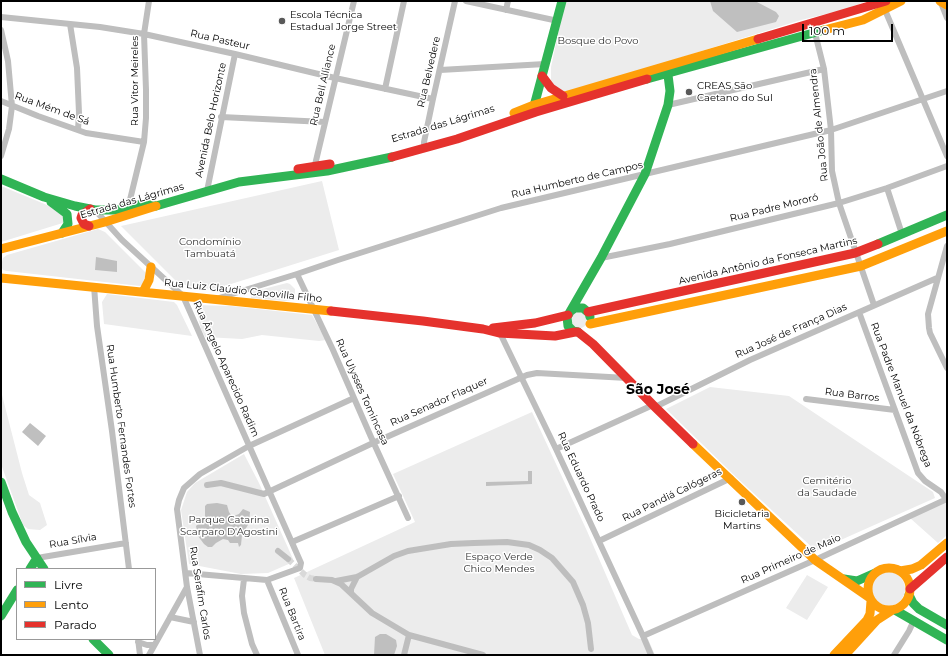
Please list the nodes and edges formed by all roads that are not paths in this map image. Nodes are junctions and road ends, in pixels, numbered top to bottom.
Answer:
1 (149, 1) edge
2 (354, 1) edge
3 (404, 1) edge
4 (455, 1) edge
5 (466, 1) edge
6 (508, 1) edge
7 (562, 1) edge
8 (901, 1) edge
9 (940, 1) edge
10 (947, 5) edge
11 (885, 6) edge
12 (506, 10) junction
13 (1, 17) edge
14 (947, 18) edge
15 (558, 21) junction
16 (70, 24) junction
17 (1, 30) edge
18 (815, 33) junction
19 (144, 34) junction
20 (235, 54) junction
21 (545, 64) junction
22 (668, 68) junction
23 (824, 69) junction
24 (440, 70) junction
25 (542, 76) junction
26 (335, 78) junction
27 (385, 88) junction
28 (947, 91) edge
29 (564, 96) junction
30 (433, 99) junction
31 (923, 100) junction
32 (1, 101) edge
33 (668, 105) junction
34 (12, 106) junction
35 (533, 109) junction
36 (221, 117) junction
37 (325, 122) junction
38 (78, 130) junction
39 (831, 130) junction
40 (144, 142) junction
41 (424, 145) junction
42 (1, 156) edge
43 (947, 156) edge
44 (947, 166) edge
45 (314, 170) junction
46 (645, 174) junction
47 (1, 179) edge
48 (208, 188) junction
49 (887, 188) junction
50 (44, 197) junction
51 (839, 203) junction
52 (128, 208) junction
53 (92, 210) junction
54 (947, 215) edge
55 (105, 222) junction
56 (89, 226) junction
57 (947, 231) edge
58 (62, 233) junction
59 (902, 234) junction
60 (947, 246) edge
61 (4, 249) edge
62 (855, 253) junction
63 (602, 258) junction
64 (861, 266) junction
65 (151, 267) junction
66 (1, 273) edge
67 (297, 274) junction
68 (6, 278) edge
69 (937, 278) junction
70 (588, 281) junction
71 (94, 286) junction
72 (143, 292) junction
73 (183, 296) junction
74 (215, 299) junction
75 (874, 305) junction
76 (313, 309) junction
77 (587, 312) junction
78 (859, 312) junction
79 (570, 313) junction
80 (521, 325) junction
81 (589, 325) junction
82 (498, 331) junction
83 (577, 332) junction
84 (522, 335) junction
85 (593, 344) junction
86 (947, 368) edge
87 (521, 377) junction
88 (627, 378) junction
89 (354, 398) junction
90 (806, 399) dead end
91 (654, 406) junction
92 (895, 410) junction
93 (373, 443) junction
94 (249, 446) junction
95 (556, 449) junction
96 (731, 478) junction
97 (1, 482) edge
98 (207, 485) dead end
99 (269, 491) junction
100 (399, 496) junction
101 (946, 499) edge
102 (408, 518) dead end
103 (600, 541) junction
104 (292, 542) junction
105 (126, 543) junction
106 (947, 543) edge
107 (278, 551) dead end
108 (947, 557) edge
109 (37, 558) junction
110 (288, 559) tunnel mouth
111 (815, 560) junction
112 (31, 568) edge
113 (43, 568) edge
114 (129, 568) edge
115 (900, 571) junction
116 (186, 573) junction
117 (876, 573) junction
118 (358, 577) junction
119 (842, 578) junction
120 (244, 579) junction
121 (316, 579) tunnel mouth
122 (267, 580) junction
123 (336, 581) junction
124 (188, 587) junction
125 (16, 592) edge
126 (910, 592) junction
127 (351, 594) junction
128 (871, 600) junction
129 (893, 610) junction
130 (1, 616) edge
131 (170, 617) junction
132 (914, 620) junction
133 (194, 622) junction
134 (947, 625) edge
135 (408, 635) junction
136 (643, 636) junction
137 (94, 640) edge
138 (138, 640) edge
139 (947, 640) edge
140 (154, 645) junction
141 (591, 649) dead end
142 (109, 655) edge
143 (140, 655) edge
144 (149, 655) edge
145 (200, 655) edge
146 (257, 655) edge
147 (298, 655) edge
148 (404, 655) edge
149 (483, 655) edge
150 (651, 655) edge
151 (834, 655) edge
152 (845, 655) edge
153 (894, 655) edge

1 - 19 street, Rua Vitor Meireles
2 - 26 street, Rua Bell Alliance
3 - 27 street
4 - 24 street, Rua Belvedere
5 - 12 street
6 - 12 street
7 - 15 street
8 - 11 street, Estrada das Lágrimas
9 - 10 street
9 - 14 street
11 - 18 street, Estrada das Lágrimas
11 - 22 street, Estrada das Lágrimas
11 - 31 street
12 - 15 street
13 - 16 street, Rua Pasteur
15 - 21 street
16 - 19 street, Rua Pasteur
16 - 38 street
17 - 34 street
18 - 22 street, Estrada das Lágrimas
18 - 23 street, Rua João de Almendra
19 - 20 street, Rua Pasteur
19 - 40 street, Rua Vitor Meireles
20 - 26 street, Rua Pasteur
20 - 36 street, Avenida Belo Horizonte
21 - 24 street
21 - 25 street
22 - 29 street, Estrada das Lágrimas
22 - 33 street
22 - 35 street, Estrada das Lágrimas
23 - 33 street
23 - 39 street, Rua João de Almendra
24 - 30 street, Rua Belvedere
25 - 29 street
25 - 35 street
26 - 27 street, Rua Pasteur
26 - 37 street, Rua Bell Alliance
27 - 30 street, Rua Pasteur
28 - 31 street, Rua Humberto de Campos
29 - 35 street, Estrada das Lágrimas
30 - 41 street, Rua Belvedere
31 - 39 street, Rua Humberto de Campos
31 - 43 street
32 - 34 street, Rua Mém de Sá
33 - 46 street
34 - 38 street, Rua Mém de Sá
34 - 42 street
35 - 41 street, Estrada das Lágrimas
36 - 37 street
36 - 48 street, Avenida Belo Horizonte
37 - 45 street, Rua Bell Alliance
38 - 40 street, Rua Mém de Sá
39 - 46 street, Rua Humberto de Campos
39 - 51 street, Rua João de Almendra
40 - 52 street, Rua Vitor Meireles
41 - 45 street, Estrada das Lágrimas
44 - 49 street, Rua Padre Mororó
45 - 48 street, Estrada das Lágrimas
46 - 63 street
46 - 67 street, Rua Humberto de Campos
47 - 50 street, Estrada das Lágrimas
48 - 52 street, Estrada das Lágrimas
48 - 55 street, Estrada das Lágrimas
49 - 51 street, Rua Padre Mororó
49 - 59 street
50 - 53 street, Estrada das Lágrimas
50 - 58 street
51 - 62 street, Rua João de Almendra
51 - 63 street, Rua Padre Mororó
52 - 53 street, Estrada das Lágrimas
53 - 55 street, Rua Ângelo Aparecido Radim
53 - 56 street
54 - 59 street, Avenida Antônio da Fonseca Martins
55 - 56 street, Estrada das Lágrimas
55 - 65 street, Rua Ângelo Aparecido Radim
56 - 58 street, Estrada das Lágrimas
57 - 64 street
58 - 61 street, Estrada das Lágrimas
59 - 62 street, Avenida Antônio da Fonseca Martins
60 - 69 street
62 - 64 street, Rua João de Almendra
62 - 77 street, Avenida Antônio da Fonseca Martins
63 - 70 street
64 - 75 street, Rua João de Almendra
64 - 81 street
65 - 72 street
65 - 73 street, Rua Ângelo Aparecido Radim
66 - 68 street
67 - 74 street, Rua Humberto de Campos
67 - 76 street, Rua Ulysses Tomincasa
68 - 71 street, Rua Luiz Claúdio Capovilla Filho
69 - 75 street, Rua José de França Dias
69 - 86 street
70 - 77 street
70 - 79 street
71 - 72 street, Rua Luiz Claúdio Capovilla Filho
71 - 105 street, Rua Humberto Fernandes Fortes
72 - 73 street, Rua Luiz Claúdio Capovilla Filho
73 - 74 street, Rua Luiz Claúdio Capovilla Filho
73 - 94 street, Rua Ângelo Aparecido Radim
74 - 76 street, Rua Luiz Claúdio Capovilla Filho
75 - 78 street, Rua José de França Dias
76 - 82 street, Rua Luiz Claúdio Capovilla Filho
76 - 89 street, Rua Ulysses Tomincasa
77 - 79 street
77 - 81 street
78 - 91 street, Rua José de França Dias
78 - 92 street, Rua Padre Manuel da Nóbrega
79 - 80 street, Rua Luiz Claúdio Capovilla Filho
79 - 83 street
80 - 82 street, Rua Luiz Claúdio Capovilla Filho
80 - 84 street
81 - 83 street
81 - 85 street
82 - 84 street, Rua Luiz Claúdio Capovilla Filho
82 - 87 street, Rua Eduardo Prado
83 - 84 street, Rua Luiz Claúdio Capovilla Filho
83 - 85 street
85 - 88 street
87 - 88 street, Rua Senador Flaquer
87 - 93 street, Rua Senador Flaquer
87 - 95 street, Rua Eduardo Prado
88 - 91 street
89 - 93 street, Rua Ulysses Tomincasa
89 - 94 street, Rua Serafim Carlos
90 - 92 street, Rua Barros
91 - 95 street, Rua José de França Dias
91 - 96 street
92 - 101 street, Rua Padre Manuel da Nóbrega
93 - 99 street, Rua Senador Flaquer
93 - 100 street, Rua Ulysses Tomincasa
94 - 99 street, Rua Ângelo Aparecido Radim
94 - 116 street, Rua Serafim Carlos
95 - 103 street, Rua Eduardo Prado
96 - 103 street, Rua Pandiá Calógeras
96 - 111 street
97 - 109 street
98 - 99 street
99 - 104 street, Rua Ângelo Aparecido Radim
100 - 102 street, Rua Ulysses Tomincasa
100 - 104 street
101 - 111 street, Rua Primeiro de Maio
103 - 136 street, Rua Eduardo Prado
104 - 122 street, Rua Ângelo Aparecido Radim
105 - 109 street, Rua Sílvia
105 - 114 street, Rua Humberto Fernandes Fortes
106 - 115 street
107 - 110 street
108 - 126 street
109 - 112 street
109 - 113 street
111 - 119 street
111 - 136 street, Rua Primeiro de Maio
115 - 117 street
115 - 126 street
116 - 120 street
116 - 124 street, Rua Serafim Carlos
117 - 119 street
117 - 128 street
118 - 123 street
118 - 127 street
118 - 141 street
119 - 128 street
120 - 122 street
120 - 146 street
121 - 123 street
122 - 147 street, Rua Bartira
123 - 127 street
124 - 131 street
124 - 133 street, Rua Serafim Carlos
125 - 130 street
126 - 129 street
126 - 134 street
127 - 135 street
128 - 129 street
128 - 151 street
129 - 132 street
129 - 152 street
131 - 133 street
131 - 140 street
132 - 139 street
132 - 153 street
133 - 145 street, Rua Serafim Carlos
135 - 148 street
135 - 149 street
136 - 150 street, Rua Eduardo Prado
137 - 142 street
138 - 140 street
138 - 143 street
140 - 144 street

